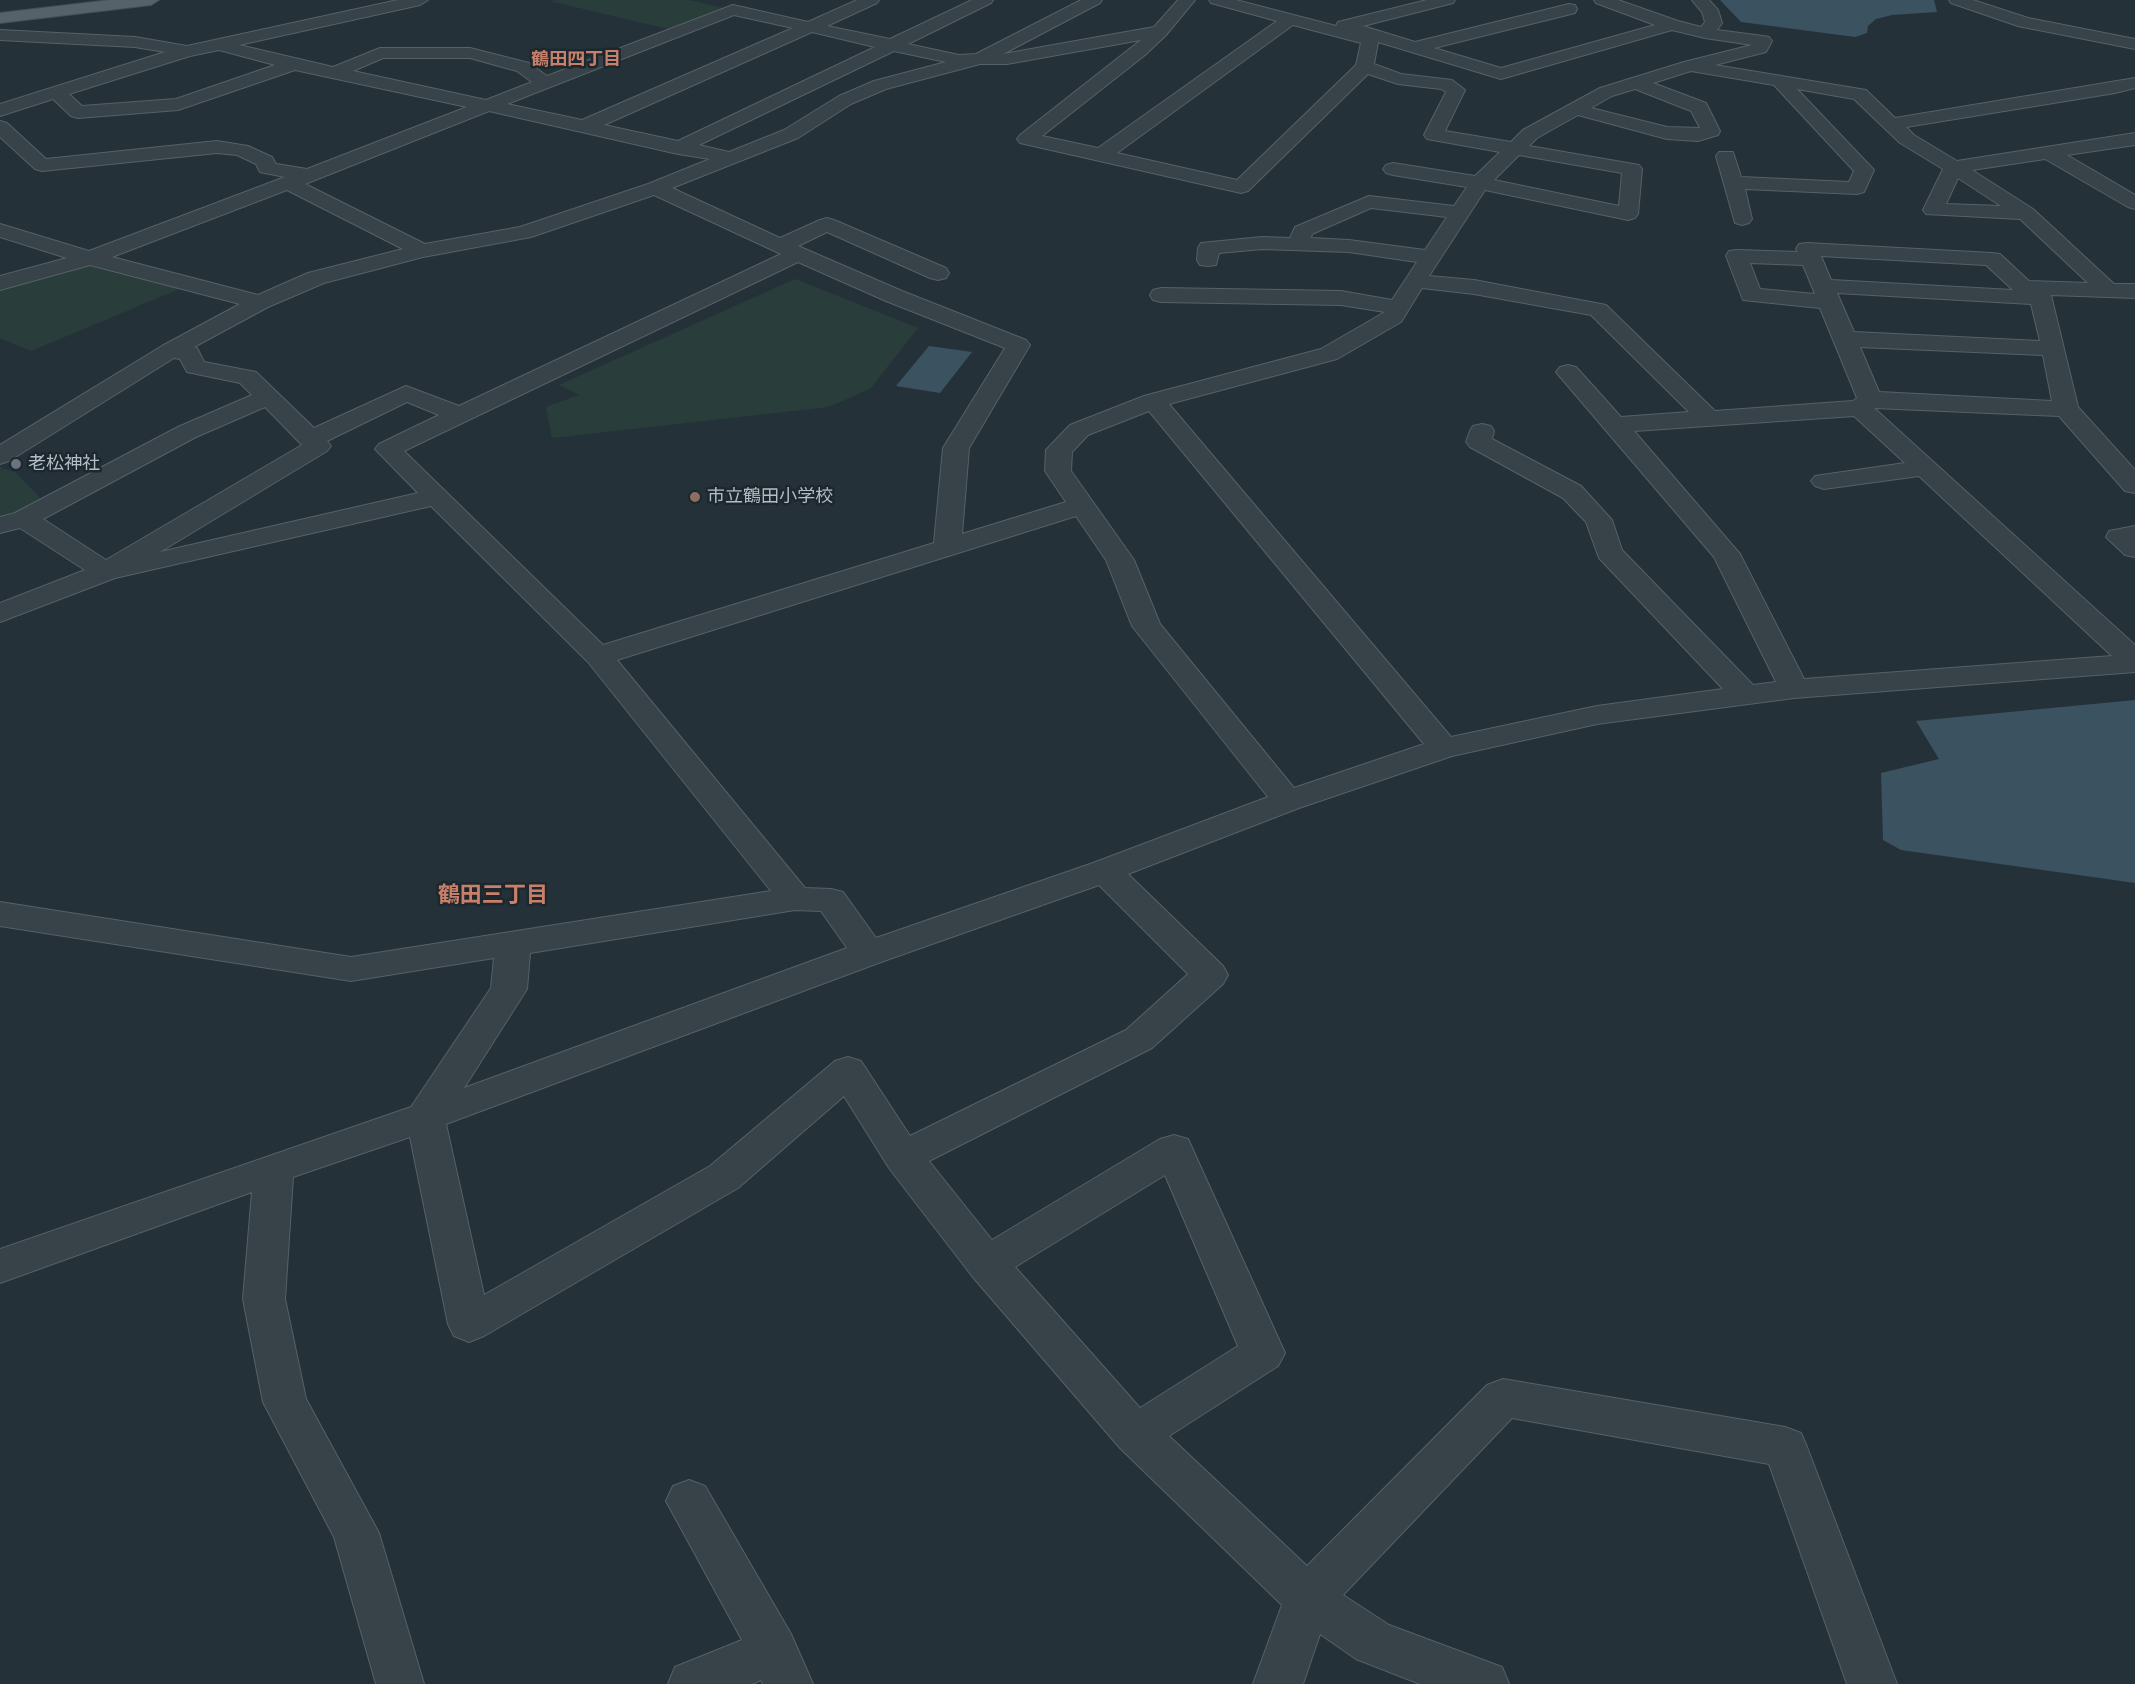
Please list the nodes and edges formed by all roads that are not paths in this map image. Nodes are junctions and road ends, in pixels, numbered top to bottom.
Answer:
1 (151, 0) edge
2 (420, 0) edge
3 (756, 0) edge
4 (871, 0) edge
5 (985, 0) edge
6 (1094, 0) edge
7 (1187, 0) edge
8 (1218, 0) edge
9 (1447, 0) edge
10 (1543, 0) edge
11 (1700, 0) edge
12 (1957, 0) edge
13 (1313, 8) dead end
14 (1596, 8) edge
15 (1569, 9) junction
16 (733, 10) junction
17 (0, 18) edge
18 (1291, 19) junction
19 (1609, 24) dead end
20 (1672, 25) junction
21 (810, 27) junction
22 (1339, 28) junction
23 (1160, 31) junction
24 (1705, 33) junction
25 (1639, 34) junction
26 (0, 35) edge
27 (2135, 44) edge
28 (219, 45) junction
29 (891, 45) junction
30 (1415, 47) junction
31 (187, 51) junction
32 (980, 59) junction
33 (294, 64) junction
34 (1690, 66) junction
35 (1365, 67) junction
36 (336, 72) junction
37 (1780, 81) junction
38 (544, 82) junction
39 (1636, 83) junction
40 (2135, 83) edge
41 (57, 93) junction
42 (489, 105) junction
43 (1575, 109) junction
44 (0, 110) edge
45 (1891, 124) junction
46 (585, 126) junction
47 (0, 127) edge
48 (2135, 139) edge
49 (679, 148) junction
50 (1515, 148) junction
51 (2047, 152) junction
52 (1101, 154) junction
53 (1726, 156) dead end
54 (732, 158) junction
55 (1954, 166) junction
56 (1393, 169) dead end
57 (309, 175) junction
58 (288, 183) junction
59 (1480, 183) junction
60 (1733, 183) junction
61 (655, 188) junction
62 (2135, 203) edge
63 (1461, 213) junction
64 (2026, 213) junction
65 (1742, 219) dead end
66 (0, 230) edge
67 (1300, 244) junction
68 (789, 250) junction
69 (422, 251) junction
70 (1431, 257) junction
71 (90, 258) junction
72 (1811, 259) junction
73 (1208, 260) dead end
74 (1415, 281) junction
75 (0, 283) edge
76 (2108, 290) junction
77 (2135, 291) edge
78 (2040, 293) junction
79 (1826, 294) junction
80 (1161, 295) dead end
81 (894, 296) junction
82 (260, 302) junction
83 (1398, 308) junction
84 (1846, 339) junction
85 (2053, 350) junction
86 (170, 351) junction
87 (1568, 372) dead end
88 (267, 397) junction
89 (1153, 401) junction
90 (1865, 404) junction
91 (2066, 410) junction
92 (459, 415) junction
93 (1709, 418) junction
94 (1614, 425) junction
95 (1482, 431) dead end
96 (310, 439) junction
97 (0, 456) edge
98 (1925, 468) junction
99 (1824, 482) dead end
100 (2133, 485) dead end
101 (436, 496) junction
102 (1081, 506) junction
103 (12, 522) edge
104 (2135, 534) edge
105 (947, 548) junction
106 (2135, 549) edge
107 (106, 572) junction
108 (0, 613) edge
109 (598, 656) junction
110 (2135, 662) edge
111 (1794, 689) junction
112 (1745, 695) junction
113 (1444, 748) junction
114 (1288, 801) junction
115 (1105, 871) junction
116 (795, 899) junction
117 (0, 914) edge
118 (513, 944) junction
119 (869, 953) junction
120 (425, 1117) junction
121 (903, 1157) junction
122 (274, 1168) junction
123 (987, 1264) junction
124 (0, 1266) edge
125 (1136, 1434) junction
126 (689, 1502) dead end
127 (1308, 1598) junction
128 (781, 1667) edge
129 (400, 1684) edge
130 (693, 1684) edge
131 (1278, 1684) edge
132 (1484, 1684) edge
133 (1872, 1684) edge

1 - 17 main road
2 - 28 street
3 - 16 street
4 - 21 street
5 - 29 street
6 - 32 street
7 - 23 street
8 - 18 street
9 - 22 street
10 - 15 street
11 - 24 street
12 - 27 street
13 - 22 street
14 - 15 street
14 - 20 street
15 - 30 street
16 - 21 street
16 - 38 street
18 - 22 street
18 - 52 street
19 - 25 street
20 - 24 street
20 - 25 street
21 - 29 street
21 - 46 street
22 - 30 street
22 - 35 street
23 - 32 street
23 - 52 street
24 - 34 street
25 - 30 street
26 - 31 street
28 - 31 street
28 - 33 street
29 - 32 street
29 - 49 street
31 - 41 street
32 - 54 street
33 - 36 street
33 - 41 street
34 - 37 street
34 - 39 street
35 - 50 street
35 - 52 street
36 - 38 street
36 - 42 street
37 - 45 street
37 - 60 street
38 - 42 street
39 - 43 street
39 - 43 street
40 - 45 street
41 - 44 street
42 - 46 street
42 - 57 street
43 - 50 street
45 - 55 street
46 - 49 street
47 - 57 street
48 - 51 street
49 - 54 street
50 - 59 street
50 - 59 street
51 - 55 street
51 - 62 street
53 - 60 street
54 - 61 street
55 - 64 street
55 - 64 street
56 - 59 street
57 - 58 street
58 - 69 street
58 - 71 street
59 - 63 street
60 - 65 street
61 - 68 street
61 - 69 street
63 - 67 street
63 - 70 street
64 - 76 street
66 - 71 street
67 - 70 street
67 - 73 street
68 - 81 street
68 - 81 street
68 - 92 street
69 - 82 street
70 - 74 street
71 - 75 street
71 - 82 street
72 - 78 street
72 - 79 street
72 - 79 street
74 - 83 street
74 - 93 street
76 - 77 street
76 - 78 street
78 - 79 street
78 - 85 street
79 - 84 street
80 - 83 street
81 - 105 street
82 - 86 street
83 - 89 street
84 - 85 street
84 - 90 street
85 - 91 street
86 - 88 street
86 - 97 street
87 - 94 street
88 - 96 street
88 - 103 street
89 - 102 street
89 - 113 street
90 - 91 street
90 - 93 street
90 - 98 street
91 - 100 street
92 - 96 street
92 - 101 street
93 - 94 street
94 - 111 street
95 - 112 street
96 - 107 street
98 - 99 street
98 - 110 street
101 - 107 street
101 - 109 street
102 - 105 street
102 - 114 street
103 - 107 street
104 - 106 street
105 - 109 street
107 - 108 street
109 - 116 street
110 - 111 street
111 - 112 street
112 - 113 street
113 - 114 street
114 - 115 street
115 - 119 street
115 - 121 street
116 - 118 street
116 - 119 street
117 - 118 street
118 - 120 street
119 - 120 street
120 - 121 street
120 - 122 street
121 - 123 street
122 - 124 street
122 - 129 street
123 - 125 street
123 - 125 street
125 - 127 street
126 - 128 street
127 - 131 street
127 - 132 street
127 - 133 street
128 - 130 street

